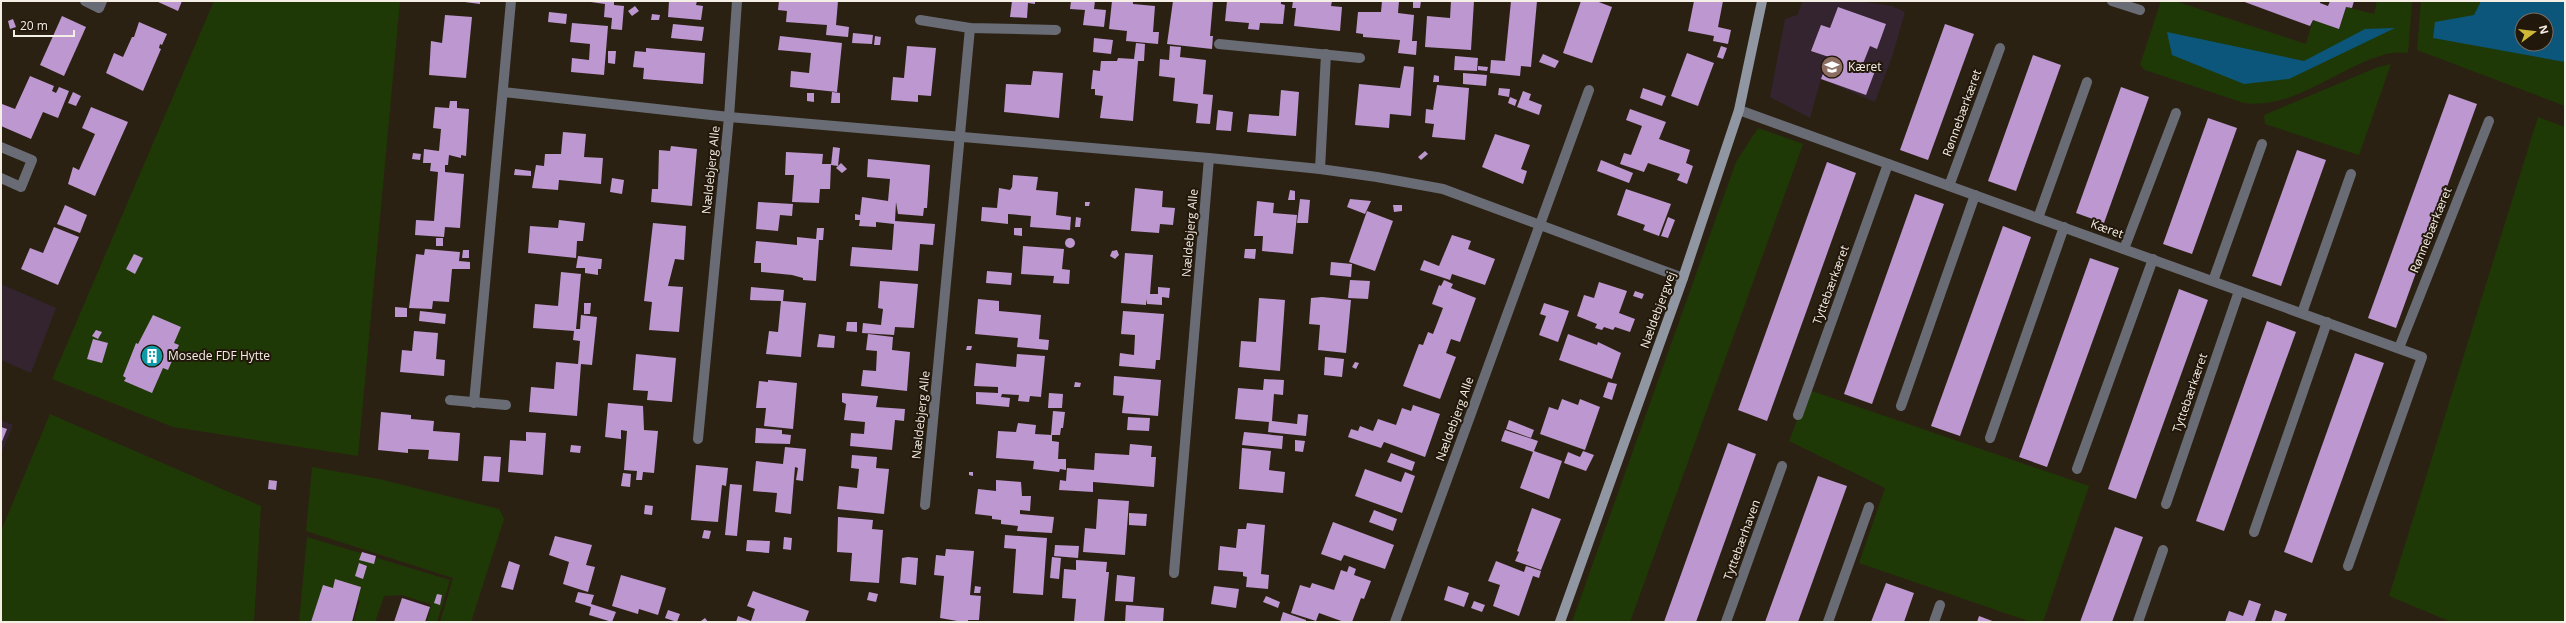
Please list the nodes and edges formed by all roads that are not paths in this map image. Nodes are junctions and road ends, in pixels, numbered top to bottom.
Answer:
1 (85, 1) edge
2 (102, 1) edge
3 (511, 1) edge
4 (737, 1) edge
5 (1762, 1) edge
6 (2112, 1) edge
7 (2140, 10) dead end
8 (920, 20) dead end
9 (970, 28) junction
10 (1056, 30) dead end
11 (1219, 44) dead end
12 (2000, 48) dead end
13 (1326, 54) junction
14 (1360, 58) dead end
15 (2086, 82) dead end
16 (1589, 90) dead end
17 (502, 92) junction
18 (1738, 110) junction
19 (2176, 113) dead end
20 (729, 117) junction
21 (2488, 121) dead end
22 (961, 137) junction
23 (2262, 144) dead end
24 (1, 147) edge
25 (1209, 158) junction
26 (1888, 164) junction
27 (1320, 168) junction
28 (2351, 174) dead end
29 (1, 178) edge
30 (1949, 186) junction
31 (1975, 195) junction
32 (2038, 218) junction
33 (1540, 225) junction
34 (2064, 227) junction
35 (2124, 249) junction
36 (2153, 259) junction
37 (1683, 278) junction
38 (2213, 281) junction
39 (2239, 290) junction
40 (2302, 313) junction
41 (2327, 322) junction
42 (2398, 348) junction
43 (450, 400) dead end
44 (474, 402) junction
45 (506, 405) dead end
46 (1901, 406) dead end
47 (1798, 415) dead end
48 (1990, 438) dead end
49 (698, 439) dead end
50 (1782, 466) dead end
51 (2078, 469) dead end
52 (2166, 504) dead end
53 (925, 505) dead end
54 (1869, 507) dead end
55 (2254, 532) dead end
56 (2163, 550) dead end
57 (2348, 566) dead end
58 (1174, 573) dead end
59 (1940, 605) dead end
60 (1395, 622) edge
61 (1560, 622) edge
62 (1726, 622) edge
63 (1828, 622) edge
64 (1934, 622) edge
65 (2138, 622) edge

1 - 2 street
3 - 17 street
4 - 20 street, Nældebjerg Alle
5 - 18 street, Nældebjergvej
6 - 7 street
8 - 9 street
9 - 10 street
9 - 22 street, Nældebjerg Alle
11 - 13 street
12 - 30 street, Rønnebærkæret
13 - 14 street
13 - 27 street
15 - 32 street
16 - 33 street, Nældebjerg Alle
17 - 20 street, Nældebjerg Alle
17 - 44 street
18 - 26 street, Kæret
18 - 37 street, Nældebjergvej
19 - 35 street
20 - 22 street, Nældebjerg Alle
20 - 49 street, Nældebjerg Alle
21 - 42 street, Rønnebærkæret
22 - 25 street, Nældebjerg Alle
22 - 53 street, Nældebjerg Alle
23 - 38 street
24 - 29 street
25 - 27 street, Nældebjerg Alle
25 - 58 street, Nældebjerg Alle
26 - 30 street, Kæret
26 - 47 street, Tyttebærkæret
27 - 33 street, Nældebjerg Alle
28 - 40 street
30 - 31 street, Kæret
31 - 32 street, Kæret
31 - 46 street
32 - 34 street, Kæret
33 - 37 street, Nældebjerg Alle
33 - 60 street, Nældebjerg Alle
34 - 35 street, Kæret
34 - 48 street
35 - 36 street, Kæret
36 - 38 street, Kæret
36 - 51 street
37 - 61 street, Nældebjergvej
38 - 39 street, Kæret
39 - 40 street, Kæret
39 - 52 street, Tyttebærkæret
40 - 41 street, Kæret
41 - 42 street, Kæret
41 - 55 street
42 - 57 street, Kæret
43 - 44 street
44 - 45 street
50 - 62 street, Tyttebærhaven
54 - 63 street
56 - 65 street
59 - 64 street

